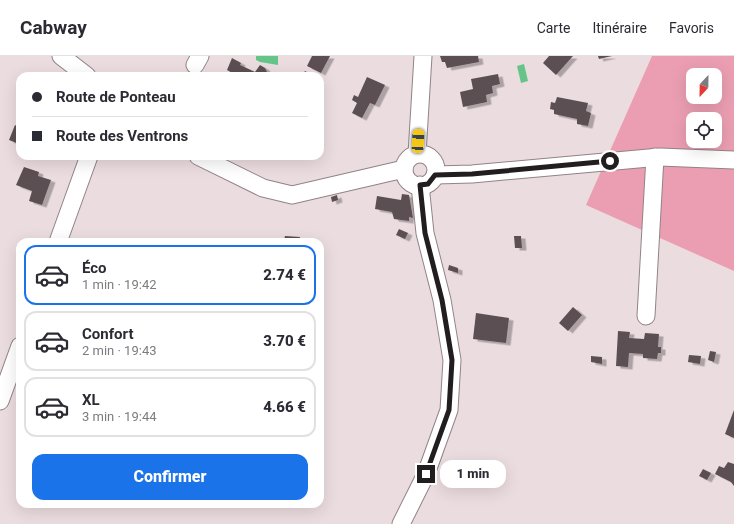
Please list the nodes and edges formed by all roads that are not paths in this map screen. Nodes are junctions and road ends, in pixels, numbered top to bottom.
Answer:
1 (61, 56) edge
2 (423, 56) edge
3 (82, 72) edge
4 (417, 154) junction
5 (655, 157) junction
6 (88, 160) edge
7 (206, 160) edge
8 (734, 160) edge
9 (404, 169) junction
10 (435, 175) junction
11 (420, 185) junction
12 (59, 238) edge
13 (646, 316) dead end
14 (16, 357) edge
15 (0, 401) edge
16 (401, 524) edge

1 - 3 street
2 - 4 street
4 - 9 street
4 - 10 street
5 - 8 street
5 - 10 street
5 - 13 street
6 - 12 street
7 - 9 street
9 - 11 street
10 - 11 street
11 - 16 street
14 - 15 street

